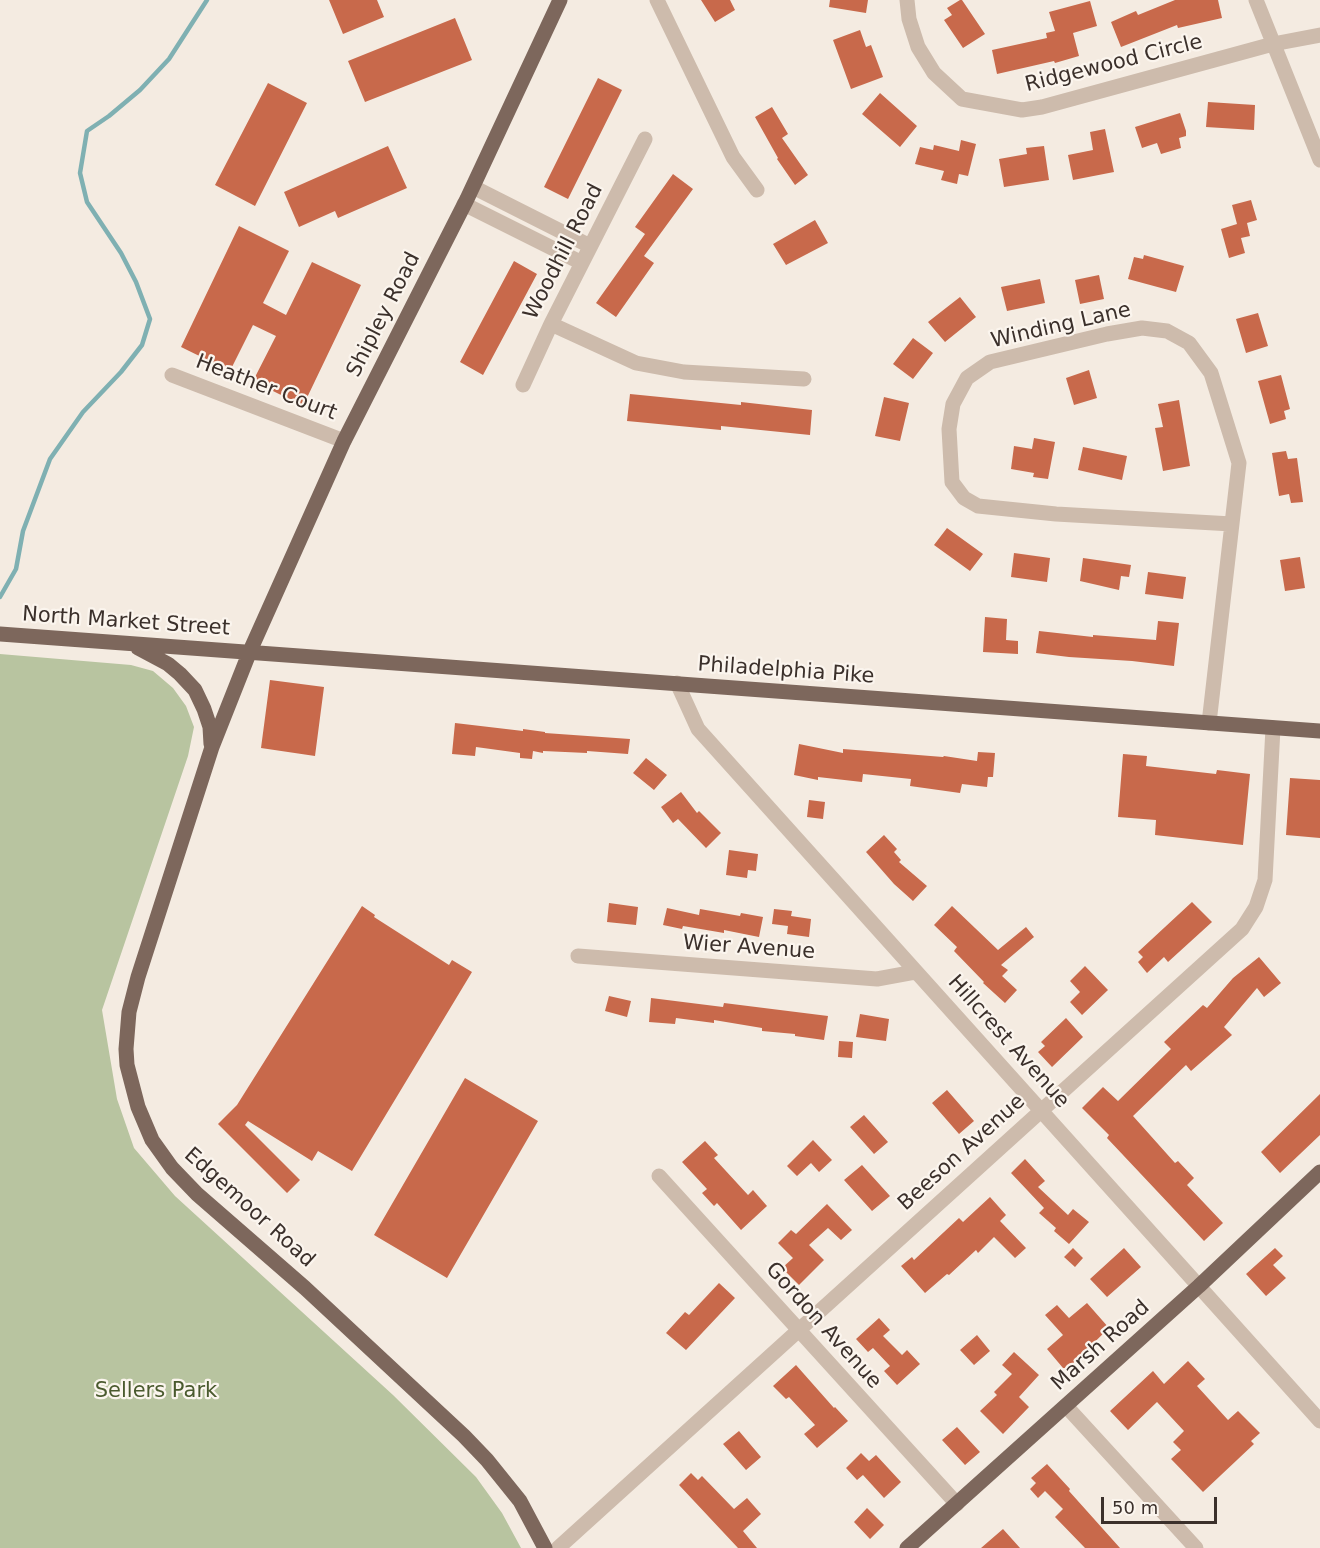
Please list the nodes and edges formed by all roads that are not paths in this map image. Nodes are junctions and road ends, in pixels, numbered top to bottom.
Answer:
1 (560, 0) edge
2 (657, 0) edge
3 (907, 0) edge
4 (1256, 0) edge
5 (1320, 35) edge
6 (1273, 44) junction
7 (645, 139) dead end
8 (1320, 160) edge
9 (473, 187) junction
10 (757, 190) dead end
11 (464, 204) junction
12 (590, 246) junction
13 (582, 262) junction
14 (551, 324) junction
15 (172, 375) dead end
16 (804, 379) dead end
17 (523, 385) dead end
18 (344, 441) junction
19 (1232, 524) junction
20 (0, 634) edge
21 (129, 644) junction
22 (250, 651) junction
23 (677, 683) junction
24 (1209, 723) junction
25 (1273, 728) junction
26 (1320, 731) edge
27 (212, 747) junction
28 (578, 956) dead end
29 (915, 972) junction
30 (1041, 1110) junction
31 (1320, 1172) edge
32 (659, 1176) dead end
33 (1199, 1286) junction
34 (798, 1330) junction
35 (1065, 1406) junction
36 (1320, 1421) edge
37 (957, 1504) junction
38 (546, 1548) edge
39 (558, 1548) edge
40 (907, 1548) edge
41 (1196, 1548) edge

1 - 9 main road, Shipley Road
2 - 10 street
3 - 6 street, Ridgewood Circle
4 - 6 street
5 - 6 street, Ridgewood Circle
6 - 8 street
7 - 12 street, Woodhill Road
9 - 11 main road, Shipley Road
9 - 12 street
11 - 13 street
11 - 18 main road, Shipley Road
12 - 13 street, Woodhill Road
13 - 14 street, Woodhill Road
14 - 16 street
14 - 17 street, Woodhill Road
15 - 18 street, Heather Court
18 - 22 main road, Shipley Road
19 - 19 street, Winding Lane
19 - 24 street, Winding Lane
20 - 21 main road, North Market Street
21 - 22 main road, North Market Street
21 - 27 main road
22 - 23 main road, Philadelphia Pike
22 - 27 main road, Edgemoor Road
23 - 24 main road, Philadelphia Pike
23 - 29 street, Hillcrest Avenue
24 - 25 main road, Philadelphia Pike
25 - 26 main road, Philadelphia Pike
25 - 30 street, Beeson Avenue
27 - 38 main road, Edgemoor Road
28 - 29 street, Wier Avenue
29 - 30 street, Hillcrest Avenue
30 - 33 street, Hillcrest Avenue
30 - 34 street, Beeson Avenue
31 - 33 main road, Marsh Road
32 - 34 street, Gordon Avenue
33 - 35 main road, Marsh Road
33 - 36 street, Hillcrest Avenue
34 - 37 street, Gordon Avenue
34 - 39 street, Beeson Avenue
35 - 37 main road, Marsh Road
35 - 41 street
37 - 40 main road, Marsh Road

